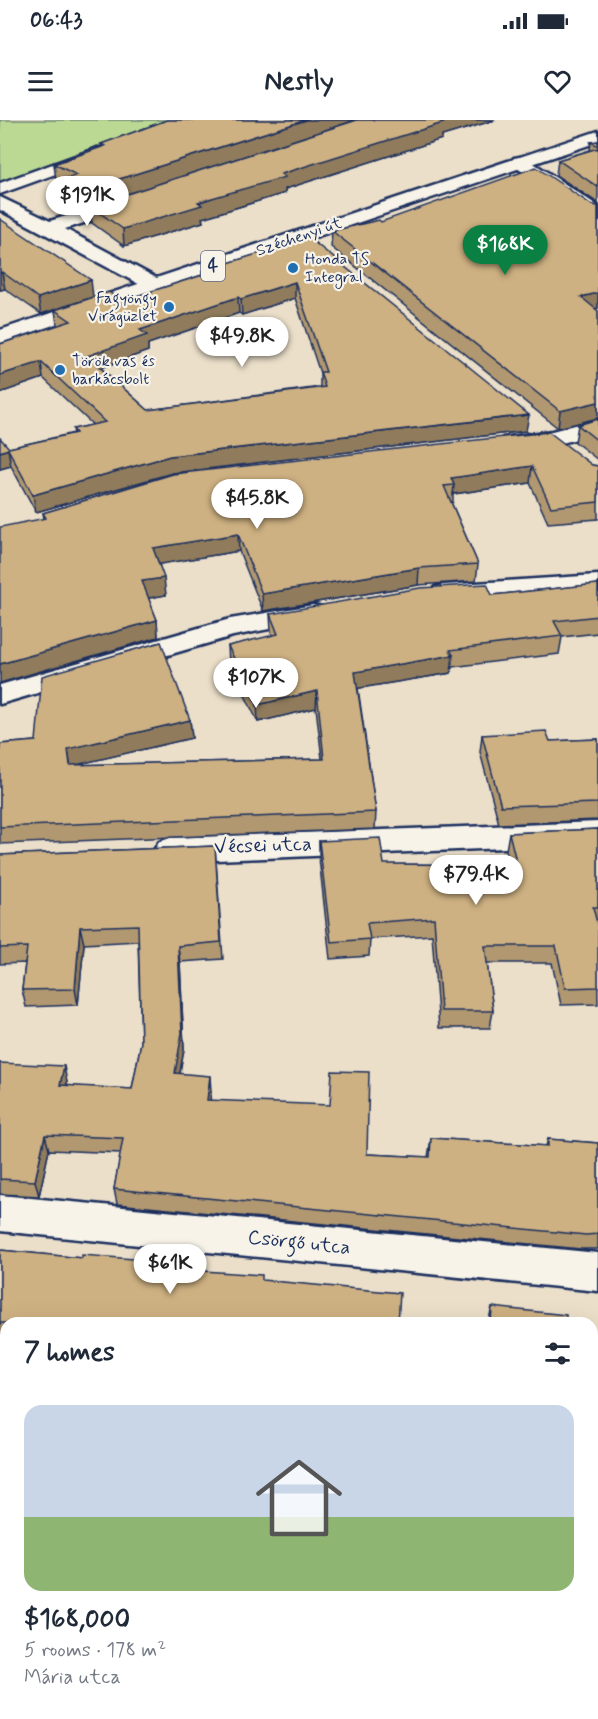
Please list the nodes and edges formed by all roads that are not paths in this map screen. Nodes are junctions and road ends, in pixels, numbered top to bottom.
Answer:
1 (598, 136) edge
2 (110, 148) edge
3 (520, 162) junction
4 (0, 189) edge
5 (149, 195) edge
6 (0, 203) edge
7 (598, 214) edge
8 (49, 228) junction
9 (302, 236) junction
10 (320, 250) edge
11 (155, 285) junction
12 (0, 337) edge
13 (526, 417) edge
14 (598, 426) edge
15 (493, 445) edge
16 (562, 445) junction
17 (598, 584) edge
18 (418, 595) edge
19 (336, 609) edge
20 (0, 695) edge
21 (598, 833) edge
22 (143, 851) edge
23 (0, 1213) edge
24 (598, 1272) edge

1 - 3 street, Széchenyi út / 4
2 - 4 street
3 - 7 street
3 - 9 street, Széchenyi út / 4
5 - 8 street
6 - 8 street
8 - 11 street
9 - 10 street
9 - 11 street, Széchenyi út / 4
11 - 12 street, Széchenyi út / 4
13 - 16 street
14 - 16 street
15 - 16 street
17 - 18 street
19 - 20 street
21 - 22 street, Vécsei utca
23 - 24 street, Csörgő utca

